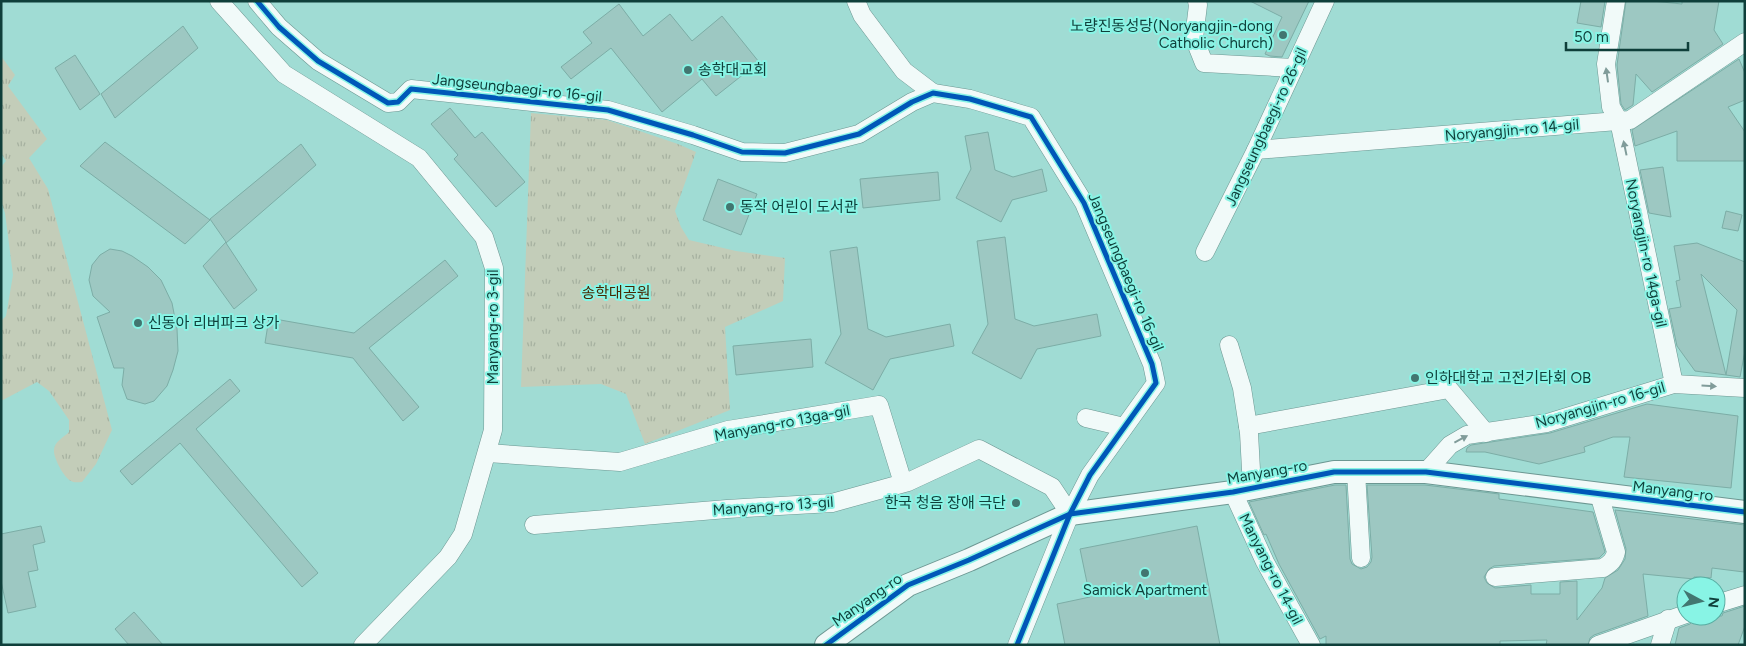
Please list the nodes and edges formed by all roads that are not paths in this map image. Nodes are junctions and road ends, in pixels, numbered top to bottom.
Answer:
1 (219, 1) edge
2 (257, 1) edge
3 (856, 1) edge
4 (1197, 1) edge
5 (1325, 1) edge
6 (1616, 1) edge
7 (1745, 42) edge
8 (1294, 68) junction
9 (933, 94) junction
10 (1619, 121) junction
11 (1256, 150) junction
12 (1205, 252) dead end
13 (1228, 345) dead end
14 (1674, 384) junction
15 (1745, 388) edge
16 (1086, 418) dead end
17 (1248, 426) junction
18 (1124, 427) junction
19 (1486, 433) junction
20 (487, 453) junction
21 (1356, 472) junction
22 (1426, 472) junction
23 (903, 484) junction
24 (1243, 490) junction
25 (1599, 494) junction
26 (1745, 512) edge
27 (1070, 514) junction
28 (534, 525) dead end
29 (1361, 558) dead end
30 (1495, 577) dead end
31 (1745, 595) edge
32 (1726, 601) edge
33 (1676, 617) edge
34 (1668, 619) junction
35 (371, 642) edge
36 (826, 645) edge
37 (1016, 645) edge
38 (1311, 645) edge
39 (1598, 645) edge
40 (1660, 645) edge

1 - 20 street, Manyang-ro 3-gil
2 - 9 street, Jangseungbaegi-ro 16-gil
3 - 9 street
4 - 8 street
5 - 8 street, Jangseungbaegi-ro 26-gil
10 -> 6 street, Noryangjin-ro 14ga-gil
7 - 10 street, Noryangjin-ro 14-gil
8 - 11 street, Jangseungbaegi-ro 26-gil
9 - 18 street, Jangseungbaegi-ro 16-gil
10 - 11 street, Noryangjin-ro 14-gil
14 -> 10 street, Noryangjin-ro 14ga-gil
11 - 12 street, Jangseungbaegi-ro 26-gil
13 - 17 street
14 -> 15 street, Noryangjin-ro 16-gil
14 - 19 street, Noryangjin-ro 16-gil
16 - 18 street
17 - 19 street
17 - 24 street
18 - 27 street, Jangseungbaegi-ro 16-gil
22 -> 19 street, Noryangjin-ro 16-gil
20 - 23 street, Manyang-ro 13ga-gil
20 - 35 street, Manyang-ro 3-gil
21 - 22 street, Manyang-ro
21 - 24 street, Manyang-ro
21 - 29 street
22 - 25 street, Manyang-ro
23 - 27 street, Manyang-ro 13-gil
23 - 28 street, Manyang-ro 13-gil
24 - 27 street, Manyang-ro
24 - 38 street, Manyang-ro 14-gil
25 - 26 street, Manyang-ro
25 - 30 street
27 - 36 street, Manyang-ro
27 - 37 street, Jangseungbaegi-ro 16-gil
31 - 32 street
33 - 34 street
34 - 39 street
34 - 40 street

